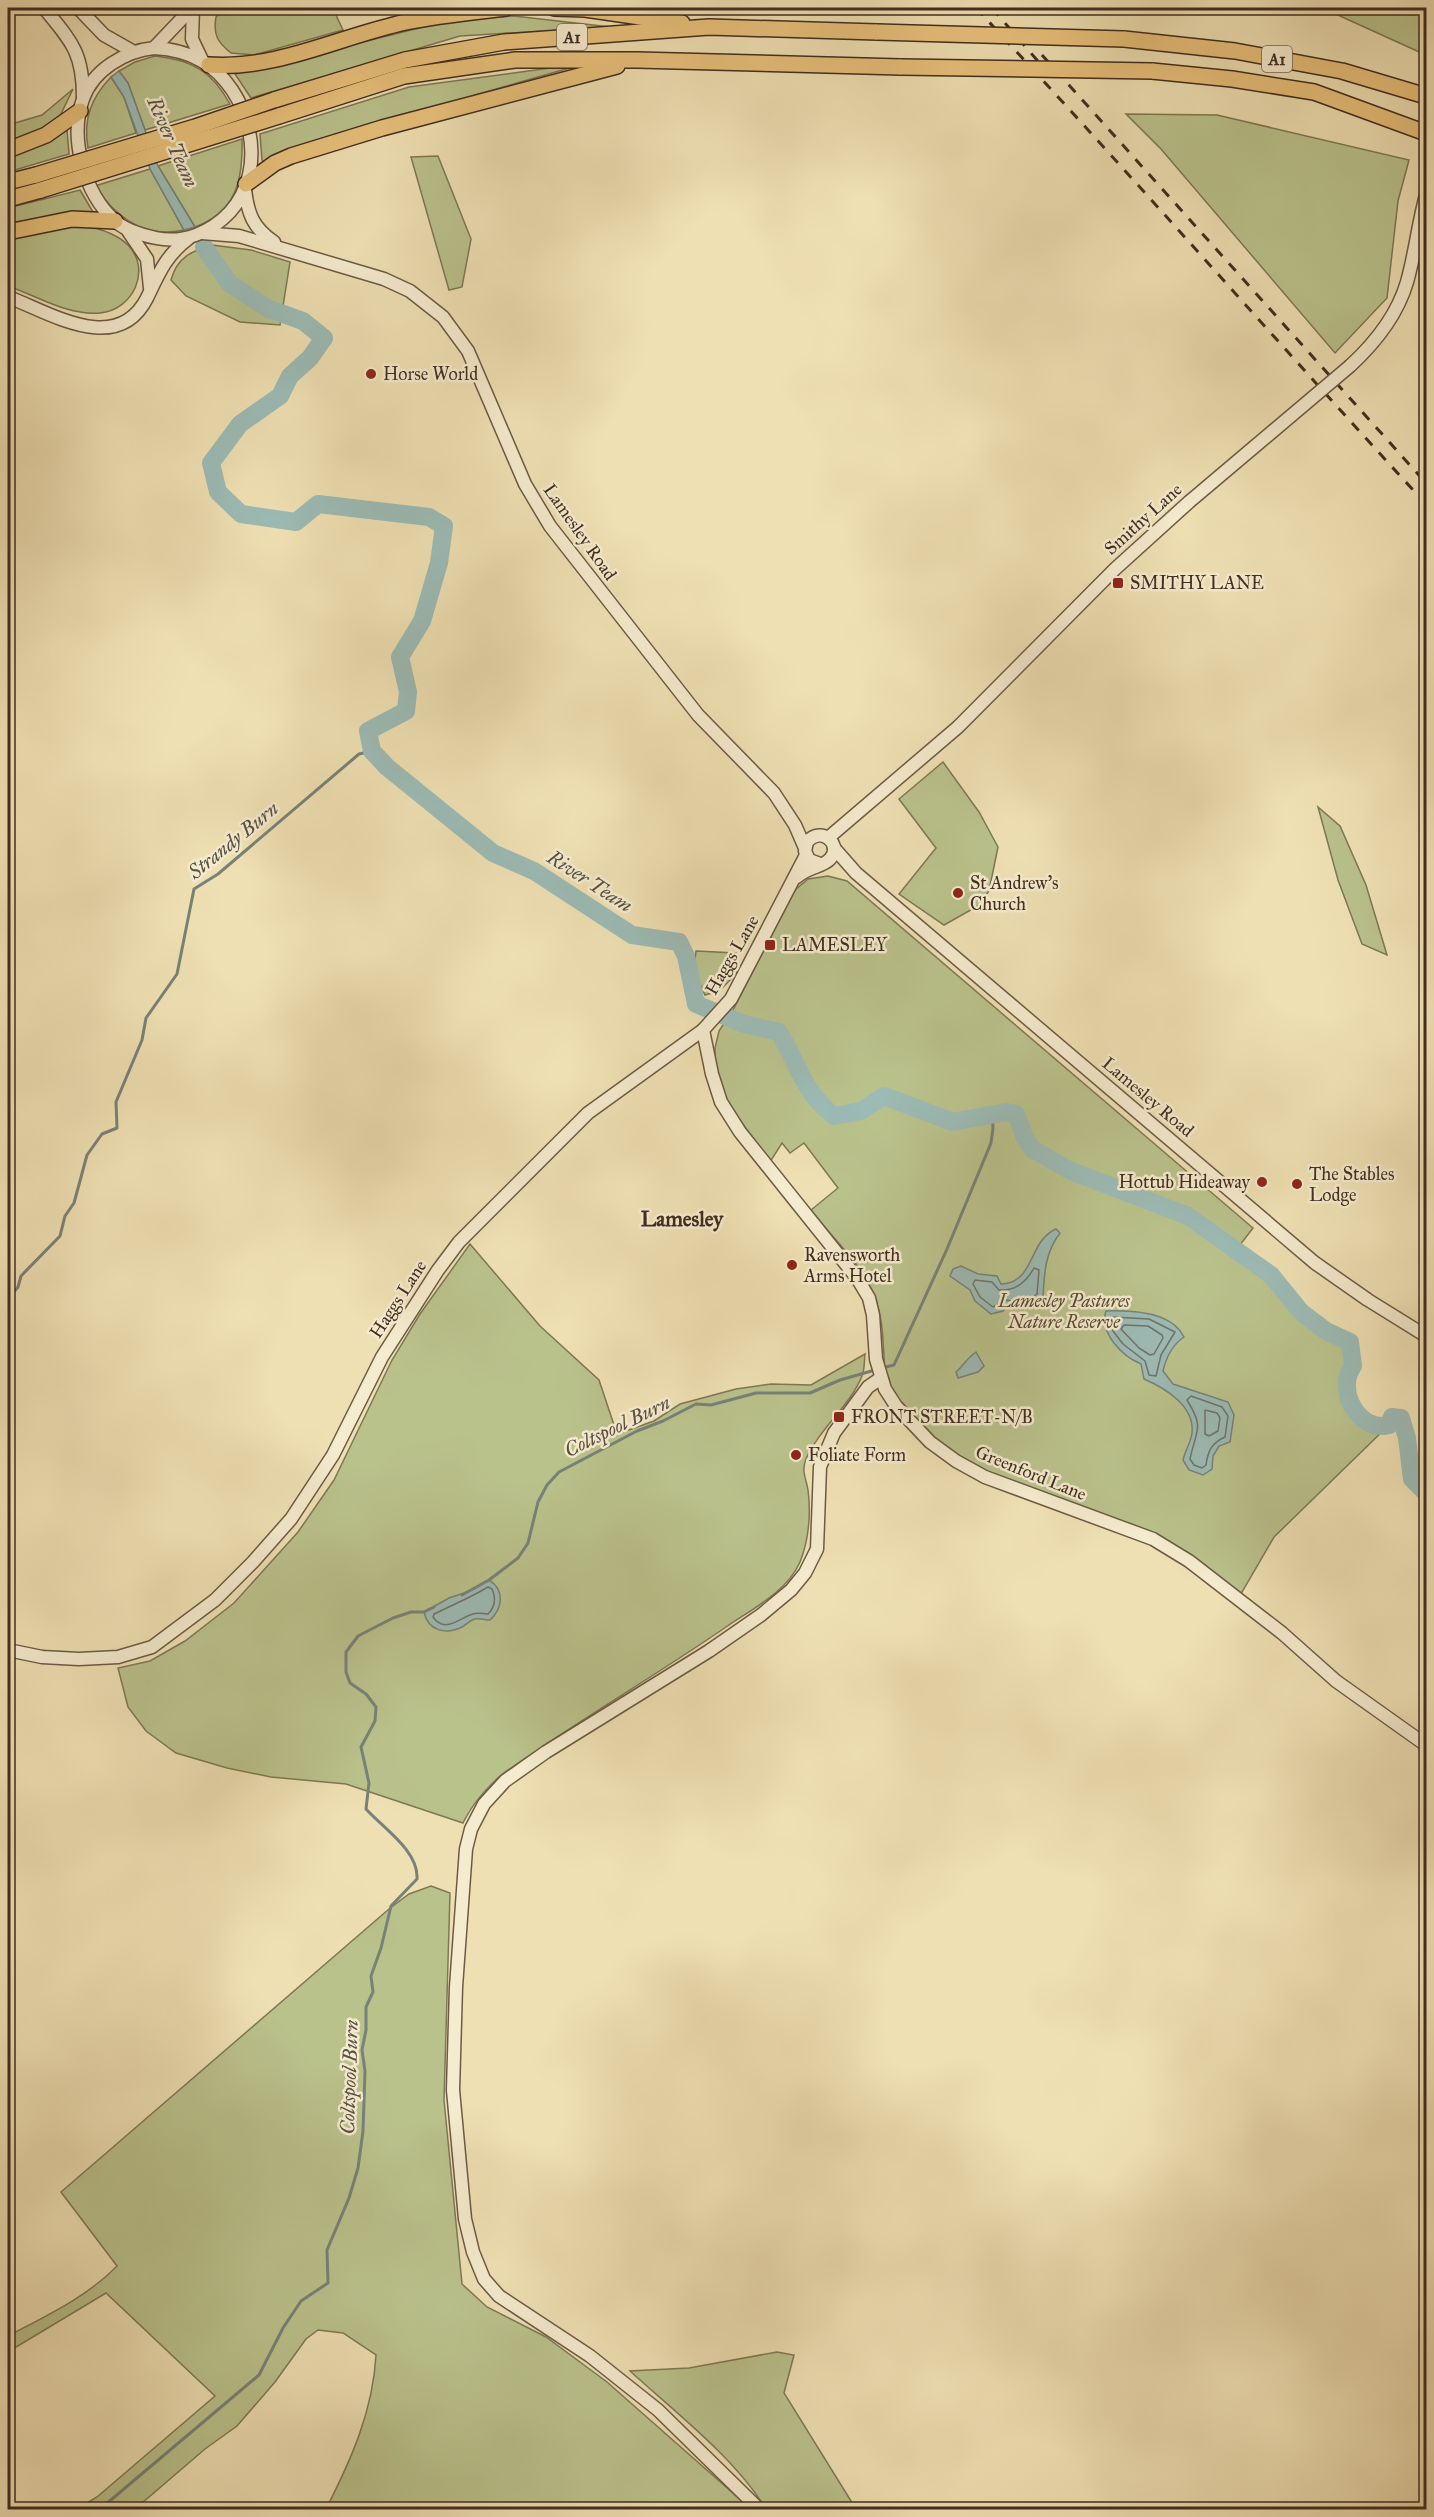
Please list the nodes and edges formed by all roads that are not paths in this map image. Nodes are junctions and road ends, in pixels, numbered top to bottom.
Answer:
1 (44, 8) edge
2 (78, 8) edge
3 (193, 8) edge
4 (506, 8) edge
5 (554, 8) edge
6 (710, 27) junction
7 (154, 48) junction
8 (134, 52) junction
9 (637, 60) junction
10 (205, 63) junction
11 (1426, 96) edge
12 (82, 105) junction
13 (1426, 133) edge
14 (8, 150) edge
15 (8, 182) edge
16 (245, 186) junction
17 (1426, 195) edge
18 (8, 199) edge
19 (121, 225) junction
20 (8, 232) edge
21 (202, 233) junction
22 (189, 238) junction
23 (288, 250) junction
24 (150, 290) junction
25 (8, 297) edge
26 (791, 818) junction
27 (814, 836) junction
28 (831, 843) junction
29 (805, 851) junction
30 (823, 863) junction
31 (856, 873) junction
32 (793, 882) junction
33 (705, 1027) junction
34 (1426, 1336) edge
35 (881, 1378) junction
36 (8, 1650) edge
37 (1426, 1745) edge
38 (760, 2510) edge

1 - 12 street
2 - 8 street
3 - 7 street
3 - 10 street
4 - 10 highway
5 - 6 highway
6 - 11 highway, A1, bridge
6 - 15 highway, A1, bridge
7 - 8 street
7 - 10 street
8 - 12 street
9 - 13 highway, A1, bridge
9 - 16 highway
9 - 18 highway, A1, bridge
10 - 16 street
12 - 14 highway
12 - 19 street
16 - 21 street
16 - 23 street, Lamesley Road
17 - 28 street, Smithy Lane, bridge
19 - 20 highway
19 - 22 street
19 - 24 street
21 - 22 street
21 - 23 street, Lamesley Road
22 - 24 street
23 - 26 street, Lamesley Road
24 - 25 street
26 - 27 street, Lamesley Road
26 - 29 street, Lamesley Road
27 - 28 street
27 - 29 street
28 - 30 street
28 - 31 street, Lamesley Road
29 - 30 street
29 - 32 street, Haggs Lane
30 - 31 street, Lamesley Road
30 - 32 street, Haggs Lane
31 - 34 street, Lamesley Road
32 - 33 street, Haggs Lane
33 - 35 street, Greenford Lane
33 - 36 street, Haggs Lane
35 - 37 street, Greenford Lane
35 - 38 street

